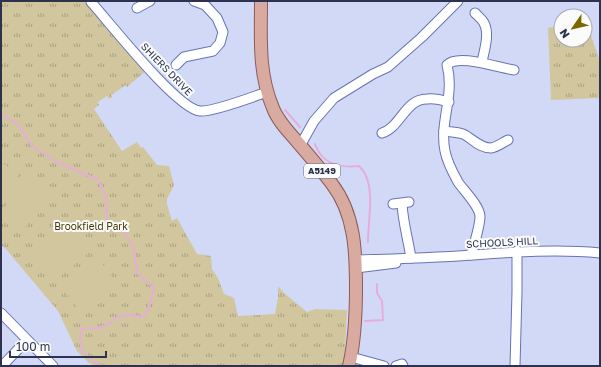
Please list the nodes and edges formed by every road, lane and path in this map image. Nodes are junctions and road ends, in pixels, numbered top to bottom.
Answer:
1 (150, 1) edge
2 (194, 1) edge
3 (458, 1) edge
4 (91, 2) dead end
5 (264, 3) edge
6 (137, 8) dead end
7 (475, 13) dead end
8 (482, 62) junction
9 (176, 65) dead end
10 (514, 70) dead end
11 (267, 92) junction
12 (449, 102) junction
13 (444, 131) junction
14 (382, 133) dead end
15 (508, 140) dead end
16 (300, 146) junction
17 (401, 203) dead end
18 (517, 251) junction
19 (600, 253) edge
20 (471, 255) junction
21 (408, 258) junction
22 (356, 264) junction
23 (1, 313) edge
24 (27, 340) junction
25 (350, 361) edge
26 (371, 364) edge
27 (2, 366) edge
28 (53, 366) edge
29 (384, 366) edge
30 (514, 366) edge

1 - 6 street
2 - 9 street
3 - 16 street
4 - 11 street, SHIERS DRIVE
5 - 11 main road, A5149
7 - 8 street
8 - 10 street
8 - 12 street
11 - 16 main road, A5149
12 - 13 street
12 - 14 street
13 - 15 street
13 - 20 street
16 - 22 main road, A5149
17 - 21 street
18 - 19 street, SCHOOLS HILL
18 - 20 street, SCHOOLS HILL
18 - 30 street
20 - 21 street, SCHOOLS HILL
21 - 22 street, SCHOOLS HILL
22 - 25 main road, A5149
23 - 24 street
24 - 27 street
24 - 28 street
25 - 26 street
26 - 29 street

